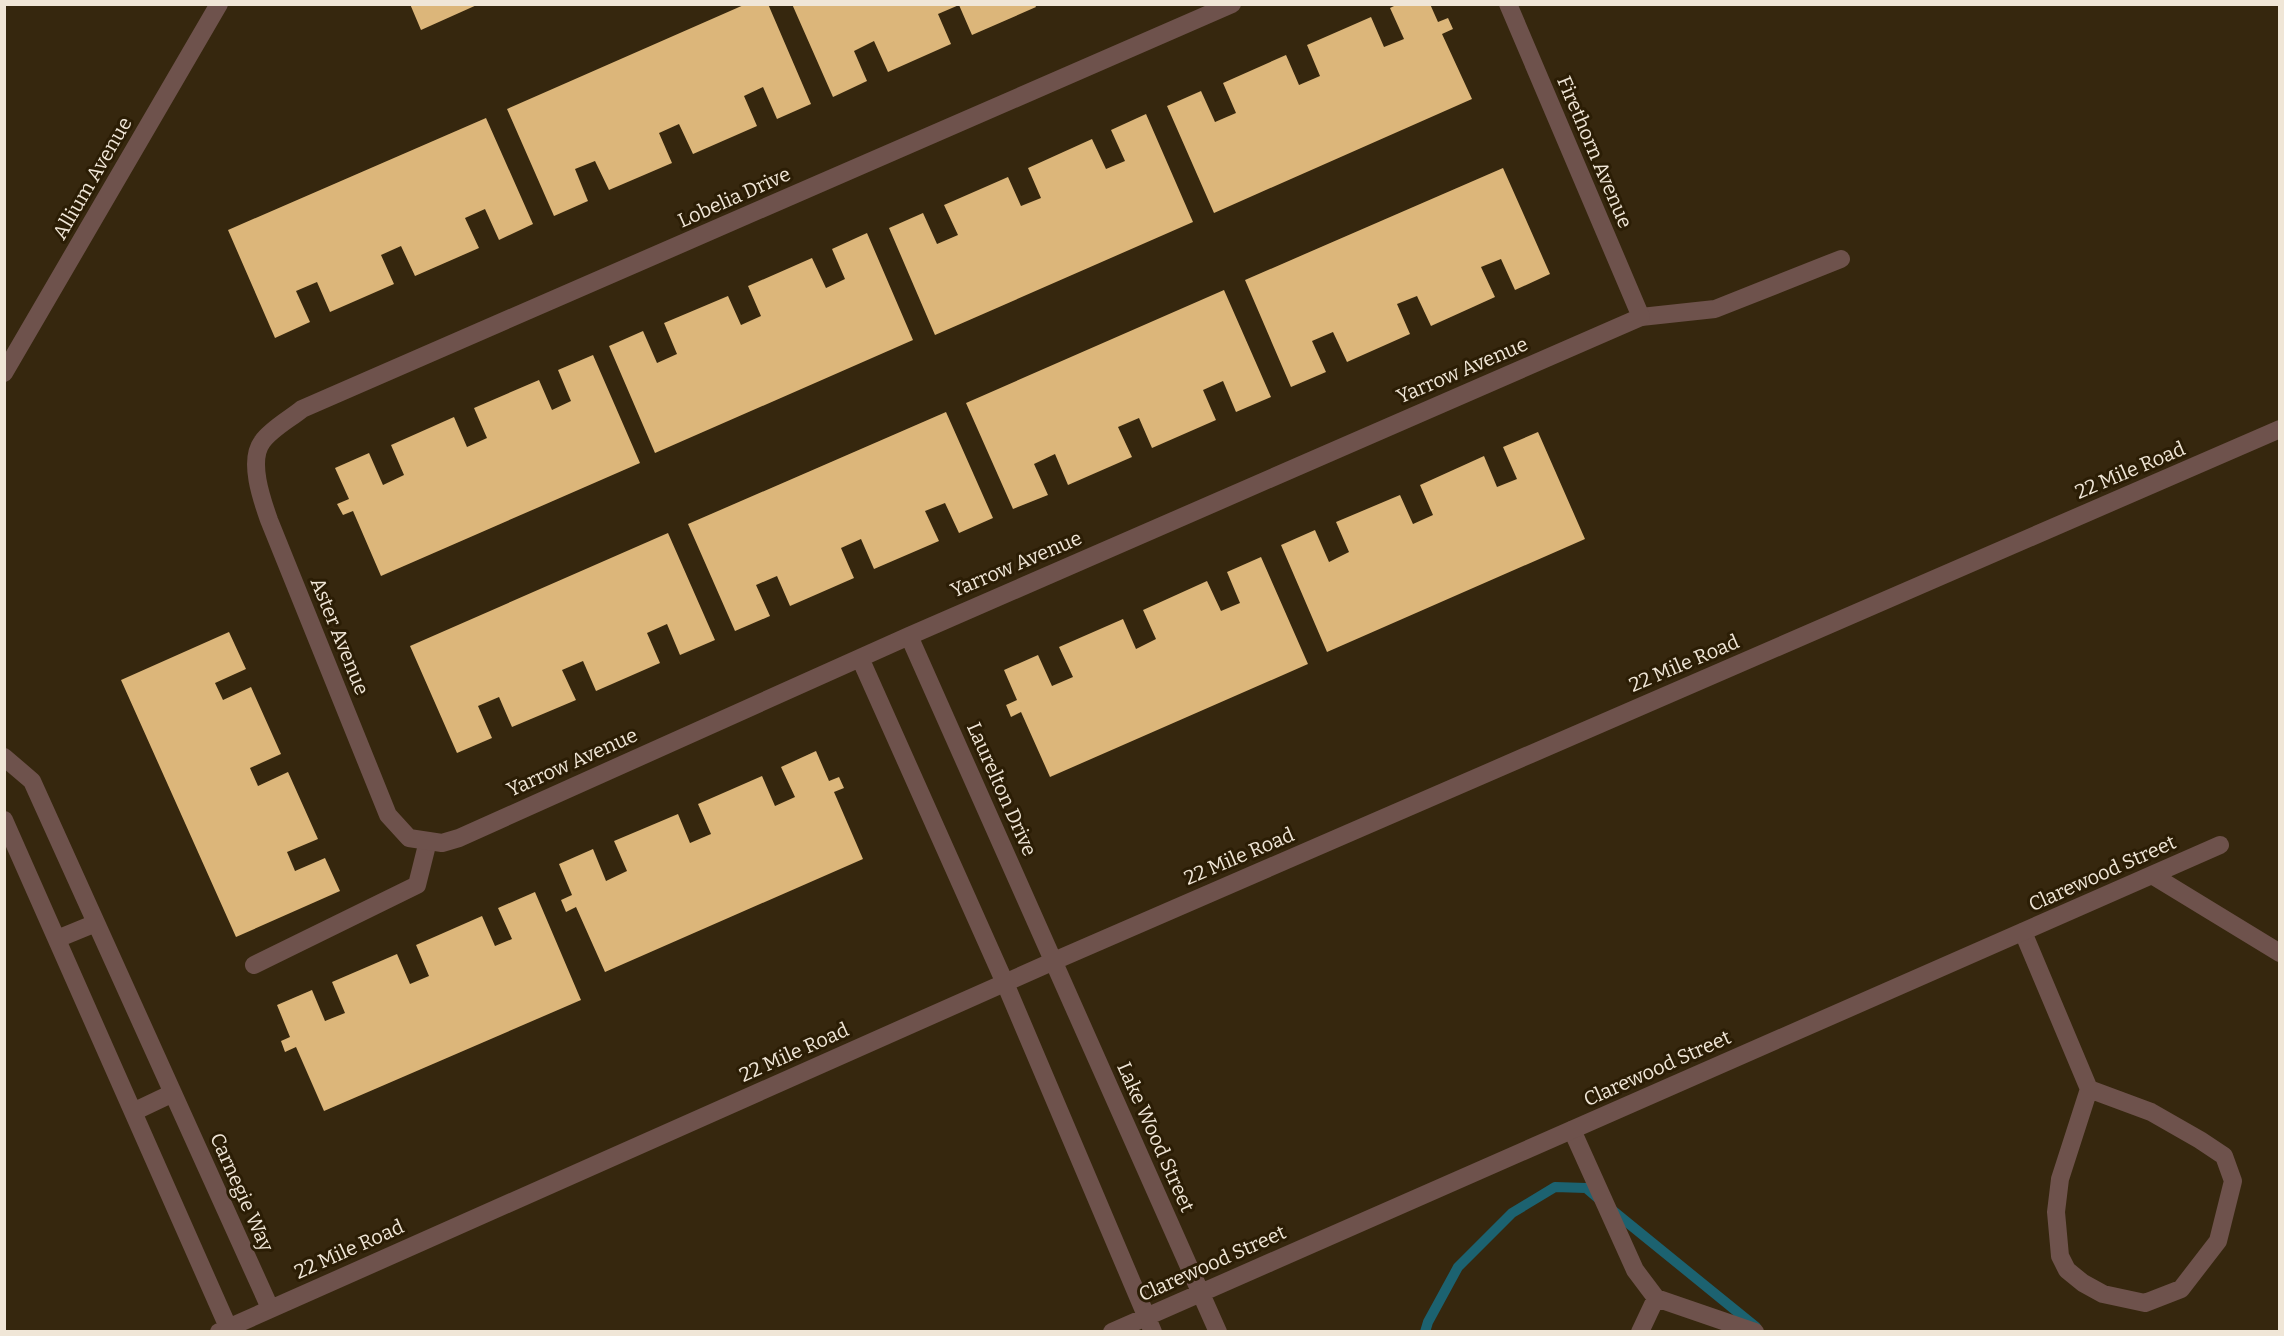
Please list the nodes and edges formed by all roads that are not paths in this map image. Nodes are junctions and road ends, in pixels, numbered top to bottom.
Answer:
1 (219, 4) edge
2 (1232, 4) edge
3 (1508, 4) edge
4 (1841, 259) dead end
5 (1641, 317) junction
6 (4, 373) edge
7 (2280, 429) edge
8 (261, 443) joint
9 (909, 636) junction
10 (860, 658) junction
11 (4, 757) edge
12 (4, 820) edge
13 (409, 838) joint
14 (428, 841) junction
15 (2220, 845) dead end
16 (2152, 875) junction
17 (96, 922) junction
18 (2023, 932) junction
19 (57, 939) junction
20 (2280, 953) edge
21 (1054, 961) junction
22 (254, 965) dead end
23 (1005, 983) junction
24 (2089, 1089) junction
25 (173, 1093) junction
26 (133, 1112) junction
27 (1572, 1130) junction
28 (1200, 1293) junction
29 (1656, 1298) junction
30 (270, 1308) junction
31 (1150, 1324) edge
32 (224, 1329) edge
33 (1112, 1332) edge
34 (1218, 1332) edge
35 (1640, 1332) edge
36 (1755, 1332) edge

1 - 6 street, Allium Avenue
2 - 8 street, Lobelia Drive
3 - 5 street, Firethorn Avenue
4 - 5 street, Yarrow Avenue
5 - 9 street, Yarrow Avenue
7 - 21 street, 22 Mile Road
8 - 13 street, Aster Avenue
9 - 10 street, Yarrow Avenue
9 - 21 street, Laurelton Drive
10 - 14 street, Yarrow Avenue
10 - 23 street
11 - 17 street, Carnegie Way
12 - 19 street
13 - 14 street, Yarrow Avenue
14 - 22 street
15 - 16 street, Clarewood Street
16 - 18 street, Clarewood Street
16 - 20 street
17 - 19 street
17 - 25 street, Carnegie Way
18 - 24 street
18 - 27 street, Clarewood Street
19 - 26 street
21 - 23 street, 22 Mile Road
21 - 28 street, Lake Wood Street
23 - 30 street, 22 Mile Road
23 - 31 street
24 - 24 street
25 - 26 street
25 - 30 street, Carnegie Way
26 - 32 street
27 - 28 street, Clarewood Street
27 - 29 street
28 - 31 street, Clarewood Street
28 - 34 street, Lake Wood Street
29 - 35 street
29 - 36 street
30 - 32 street, 22 Mile Road
31 - 33 street, Clarewood Street

